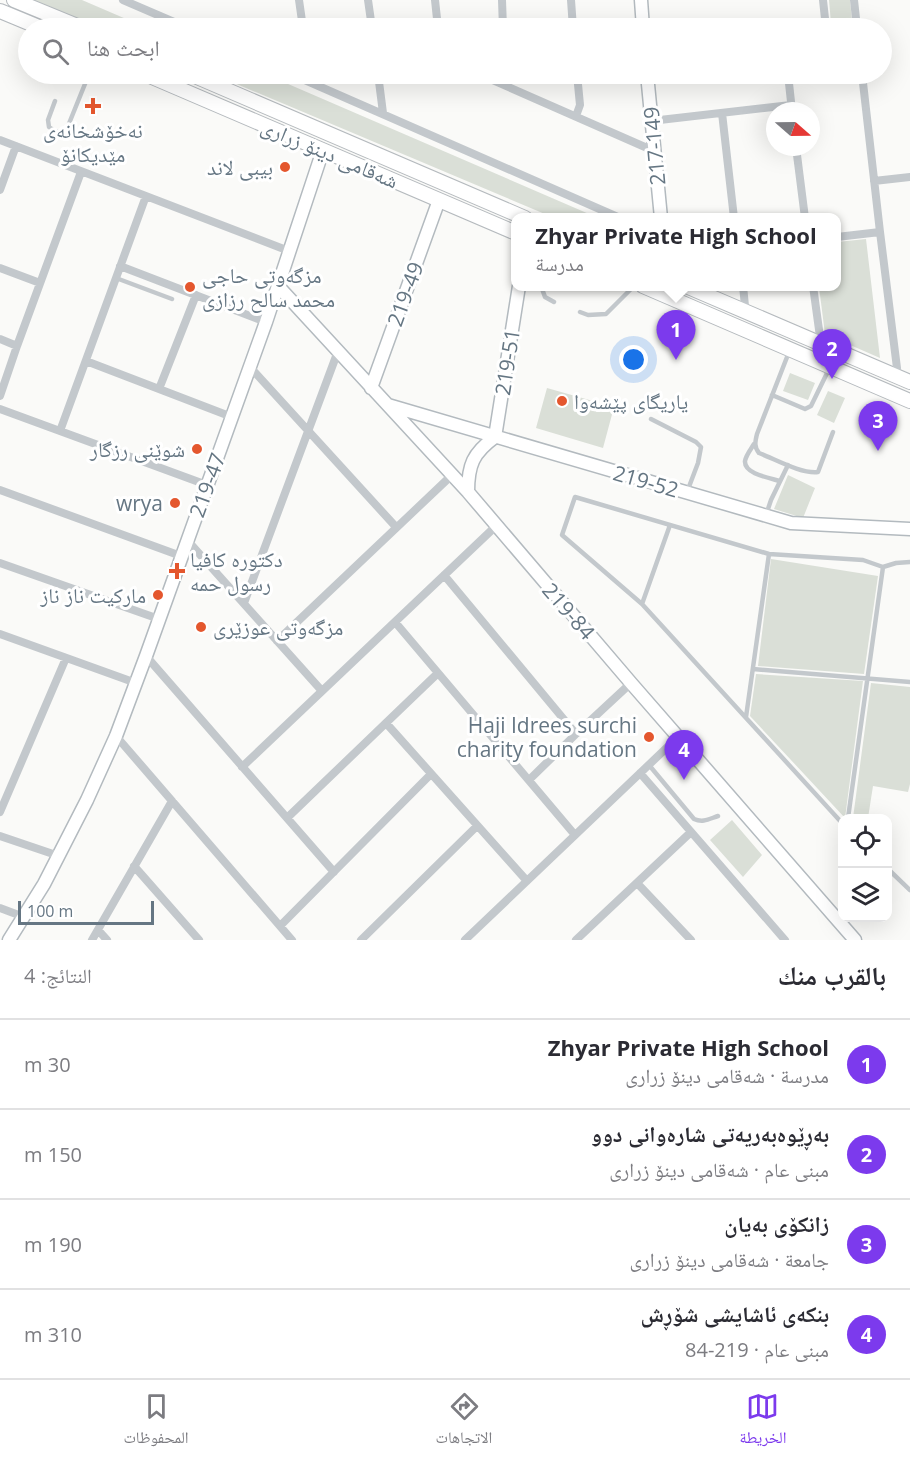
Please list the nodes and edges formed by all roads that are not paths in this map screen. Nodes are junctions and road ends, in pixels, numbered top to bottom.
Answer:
1 (14, 0) edge
2 (123, 0) edge
3 (299, 0) edge
4 (368, 0) edge
5 (435, 0) edge
6 (501, 0) edge
7 (571, 0) edge
8 (641, 0) edge
9 (823, 0) edge
10 (854, 0) edge
11 (0, 11) edge
12 (18, 18) edge
13 (58, 18) edge
14 (165, 18) edge
15 (302, 18) edge
16 (371, 18) edge
17 (437, 18) edge
18 (502, 18) edge
19 (572, 18) edge
20 (642, 18) edge
21 (825, 18) edge
22 (854, 18) edge
23 (85, 84) edge
24 (168, 84) edge
25 (213, 84) edge
26 (323, 84) edge
27 (379, 84) edge
28 (502, 84) edge
29 (578, 84) edge
30 (648, 84) edge
31 (789, 84) edge
32 (863, 84) edge
33 (507, 86) joint
34 (55, 101) dead end
35 (791, 102) edge
36 (766, 110) edge
37 (383, 113) junction
38 (722, 113) junction
39 (576, 116) junction
40 (651, 121) junction
41 (0, 140) edge
42 (16, 146) junction
43 (323, 150) junction
44 (654, 151) junction
45 (797, 156) edge
46 (81, 171) junction
47 (910, 177) edge
48 (874, 181) junction
49 (0, 190) edge
50 (146, 196) junction
51 (439, 200) junction
52 (513, 213) edge
53 (609, 213) edge
54 (660, 213) edge
55 (734, 213) edge
56 (804, 213) edge
57 (511, 231) edge
58 (879, 232) junction
59 (841, 237) edge
60 (289, 251) junction
61 (120, 266) junction
62 (0, 268) edge
63 (116, 278) junction
64 (40, 283) junction
65 (278, 286) junction
66 (518, 291) edge
67 (543, 291) edge
68 (629, 291) edge
69 (655, 291) edge
70 (698, 291) edge
71 (743, 291) edge
72 (814, 291) edge
73 (196, 295) junction
74 (172, 299) dead end
75 (554, 302) dead end
76 (744, 311) junction
77 (580, 312) dead end
78 (266, 322) junction
79 (0, 339) edge
80 (818, 342) junction
81 (17, 346) junction
82 (790, 349) junction
83 (338, 351) junction
84 (86, 361) junction
85 (830, 366) junction
86 (250, 367) junction
87 (895, 376) junction
88 (910, 382) edge
89 (371, 388) junction
90 (159, 389) junction
91 (772, 395) junction
92 (0, 396) edge
93 (910, 401) edge
94 (387, 404) junction
95 (0, 409) edge
96 (232, 417) junction
97 (651, 419) dead end
98 (60, 431) junction
99 (308, 431) junction
100 (834, 432) dead end
101 (495, 437) junction
102 (755, 442) junction
103 (788, 465) junction
104 (452, 475) junction
105 (780, 481) junction
106 (207, 485) junction
107 (0, 490) edge
108 (468, 492) junction
109 (686, 492) junction
110 (766, 516) junction
111 (670, 525) junction
112 (496, 526) junction
113 (396, 527) junction
114 (910, 529) edge
115 (187, 540) junction
116 (769, 554) junction
117 (182, 556) junction
118 (910, 562) edge
119 (0, 563) edge
120 (883, 567) junction
121 (444, 575) junction
122 (244, 603) junction
123 (642, 604) junction
124 (159, 619) junction
125 (395, 622) junction
126 (0, 634) edge
127 (277, 641) junction
128 (146, 656) junction
129 (66, 658) junction
130 (753, 669) junction
131 (438, 674) junction
132 (867, 678) junction
133 (910, 682) edge
134 (136, 683) junction
135 (631, 683) junction
136 (322, 691) junction
137 (746, 717) junction
138 (386, 723) junction
139 (576, 734) junction
140 (116, 735) junction
141 (678, 737) junction
142 (649, 765) junction
143 (242, 767) junction
144 (640, 773) junction
145 (431, 774) junction
146 (529, 780) junction
147 (172, 801) junction
148 (0, 812) edge
149 (849, 814) edge
150 (718, 816) dead end
151 (286, 818) junction
152 (838, 818) edge
153 (477, 826) junction
154 (691, 832) junction
155 (575, 835) junction
156 (0, 836) edge
157 (59, 856) junction
158 (134, 866) junction
159 (334, 872) junction
160 (892, 873) edge
161 (527, 881) junction
162 (637, 883) junction
163 (910, 890) edge
164 (0, 908) edge
165 (24, 916) junction
166 (280, 926) junction
167 (98, 930) junction
168 (9, 940) edge
169 (92, 940) edge
170 (107, 940) edge
171 (199, 940) edge
172 (292, 940) edge
173 (361, 940) edge
174 (465, 940) edge
175 (576, 940) edge
176 (691, 940) edge
177 (784, 940) edge
178 (855, 940) edge

1 - 13 main road
2 - 14 street
3 - 15 street
4 - 16 street
5 - 17 street
6 - 18 street
7 - 19 street
8 - 20 street
9 - 21 street
10 - 22 street
11 - 12 main road
23 - 34 lane
24 - 43 main road, شەقامی دینۆ زراری
25 - 52 main road, شەقامی دینۆ زراری
26 - 37 street
27 - 37 street
28 - 33 street
29 - 39 street
30 - 40 street, 217-149
31 - 35 street
32 - 48 street
33 - 39 street
36 - 38 street
37 - 53 street
38 - 40 street
38 - 55 street
39 - 44 street
40 - 44 street, 217-149
41 - 42 street
42 - 46 street
42 - 49 street
43 - 51 main road, شەقامی دینۆ زراری
43 - 60 street, 219-47
44 - 54 street, 217-149
45 - 56 street
46 - 50 street
46 - 64 street
47 - 48 street
48 - 58 street
50 - 60 street
50 - 61 street
51 - 57 main road, شەقامی دینۆ زراری
51 - 89 street, 219-49
58 - 59 street
58 - 87 street
60 - 65 street, 219-47
61 - 63 street
61 - 73 street
62 - 64 street
63 - 74 lane
63 - 84 street
64 - 81 street
65 - 78 street, 219-47
65 - 83 street, 219-84
66 - 101 street, 219-51
67 - 75 lane
68 - 77 lane
69 - 82 main road
70 - 76 main road
71 - 76 street
72 - 80 street
73 - 78 street
73 - 90 street
76 - 80 main road
78 - 86 street, 219-47
79 - 81 street
80 - 87 main road
81 - 92 street
82 - 85 main road
82 - 91 lane
83 - 89 street, 219-84
83 - 99 street
84 - 90 street
84 - 98 street
85 - 91 lane
85 - 93 main road
86 - 96 street, 219-47
86 - 99 street
87 - 88 main road
89 - 94 street, 219-84
90 - 96 street
91 - 102 lane
94 - 101 street, 219-52
94 - 104 street, 219-84
95 - 98 street
96 - 106 street, 219-47
97 - 109 lane
98 - 106 street
99 - 113 street
99 - 122 street
100 - 103 lane
101 - 108 street
101 - 109 street, 219-52
102 - 103 lane
102 - 105 lane
103 - 105 lane
104 - 108 street, 219-84
104 - 113 street
105 - 110 lane
106 - 115 street, 219-47
107 - 117 street
108 - 112 street, 219-84
109 - 110 street, 219-52
110 - 114 street, 219-52
111 - 116 lane
111 - 123 lane
111 - 123 lane
112 - 121 street
112 - 135 street, 219-84
113 - 127 street
115 - 117 street, 219-47
115 - 122 street
116 - 120 lane
116 - 130 lane
117 - 124 street, 219-47
118 - 120 lane
119 - 124 street
120 - 132 lane
121 - 125 street
121 - 139 street
122 - 127 street
123 - 137 lane
124 - 128 street, 219-47
125 - 131 street
125 - 136 street
126 - 129 street
127 - 136 street
128 - 134 street, 219-47
128 - 143 street
129 - 134 street
129 - 148 street
130 - 132 lane
130 - 137 lane
131 - 138 street
131 - 146 street
132 - 133 lane
132 - 149 lane
134 - 140 street, 219-47
135 - 139 street
135 - 141 street, 219-84
136 - 143 street
137 - 152 lane
138 - 145 street
138 - 151 street
139 - 146 street
140 - 147 street
140 - 157 street, 219-47
141 - 142 street
141 - 178 street, 219-84
142 - 144 street
142 - 150 lane
143 - 151 street
144 - 154 street
144 - 155 street
145 - 153 street
145 - 159 street
146 - 155 street
147 - 158 street
147 - 166 street
151 - 159 street
153 - 161 street
153 - 173 street
154 - 162 street
154 - 177 street
155 - 161 street
156 - 157 street
157 - 165 street, 219-47
158 - 167 street
158 - 171 street
159 - 166 street
160 - 163 lane
161 - 174 street
162 - 175 street
162 - 176 street
164 - 165 street
165 - 168 street, 219-47
166 - 172 street
167 - 169 street
167 - 170 street

